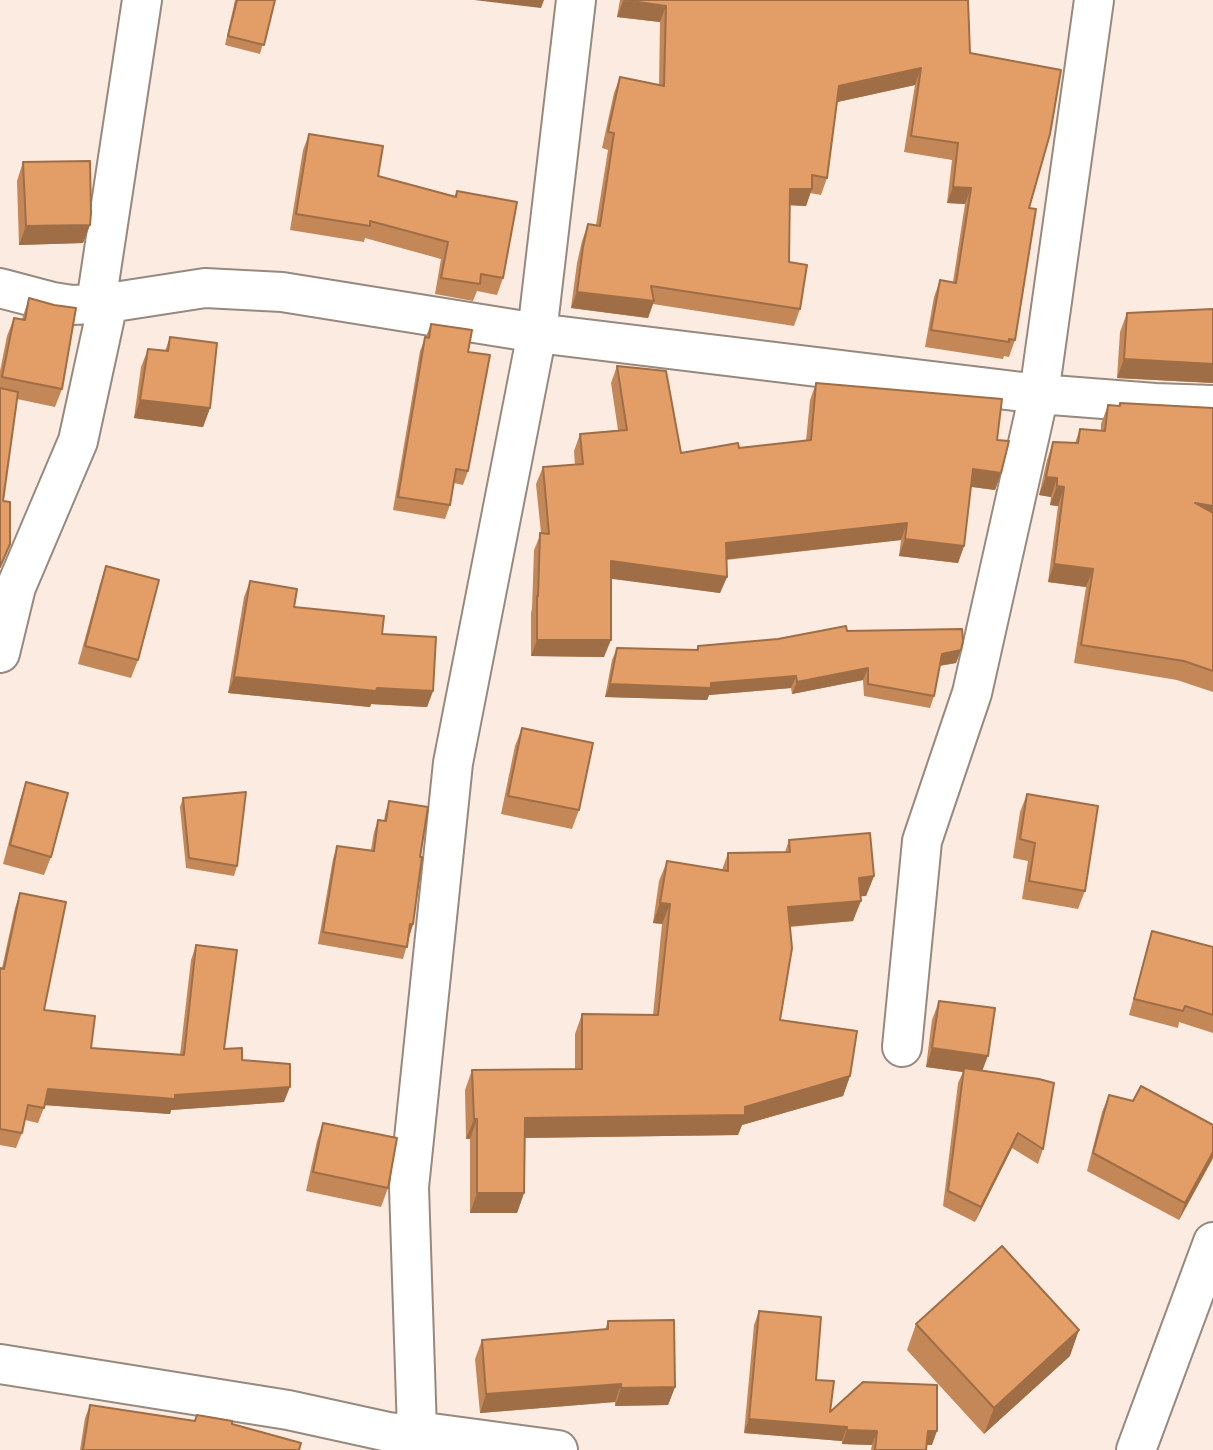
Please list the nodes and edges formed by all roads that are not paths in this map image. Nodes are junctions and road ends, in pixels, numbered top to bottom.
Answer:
1 (142, 0) edge
2 (576, 0) edge
3 (1094, 0) edge
4 (0, 288) edge
5 (102, 303) junction
6 (537, 332) junction
7 (1039, 394) junction
8 (1213, 405) edge
9 (0, 653) edge
10 (902, 1047) dead end
11 (1213, 1242) edge
12 (0, 1364) edge
13 (399, 1438) edge
14 (558, 1450) edge
15 (1136, 1450) edge

1 - 5 street
2 - 6 street
3 - 7 street
4 - 5 street
5 - 6 street
5 - 9 street
6 - 7 street
6 - 13 street
7 - 8 street
7 - 10 street
11 - 15 street
12 - 13 street
13 - 14 street

